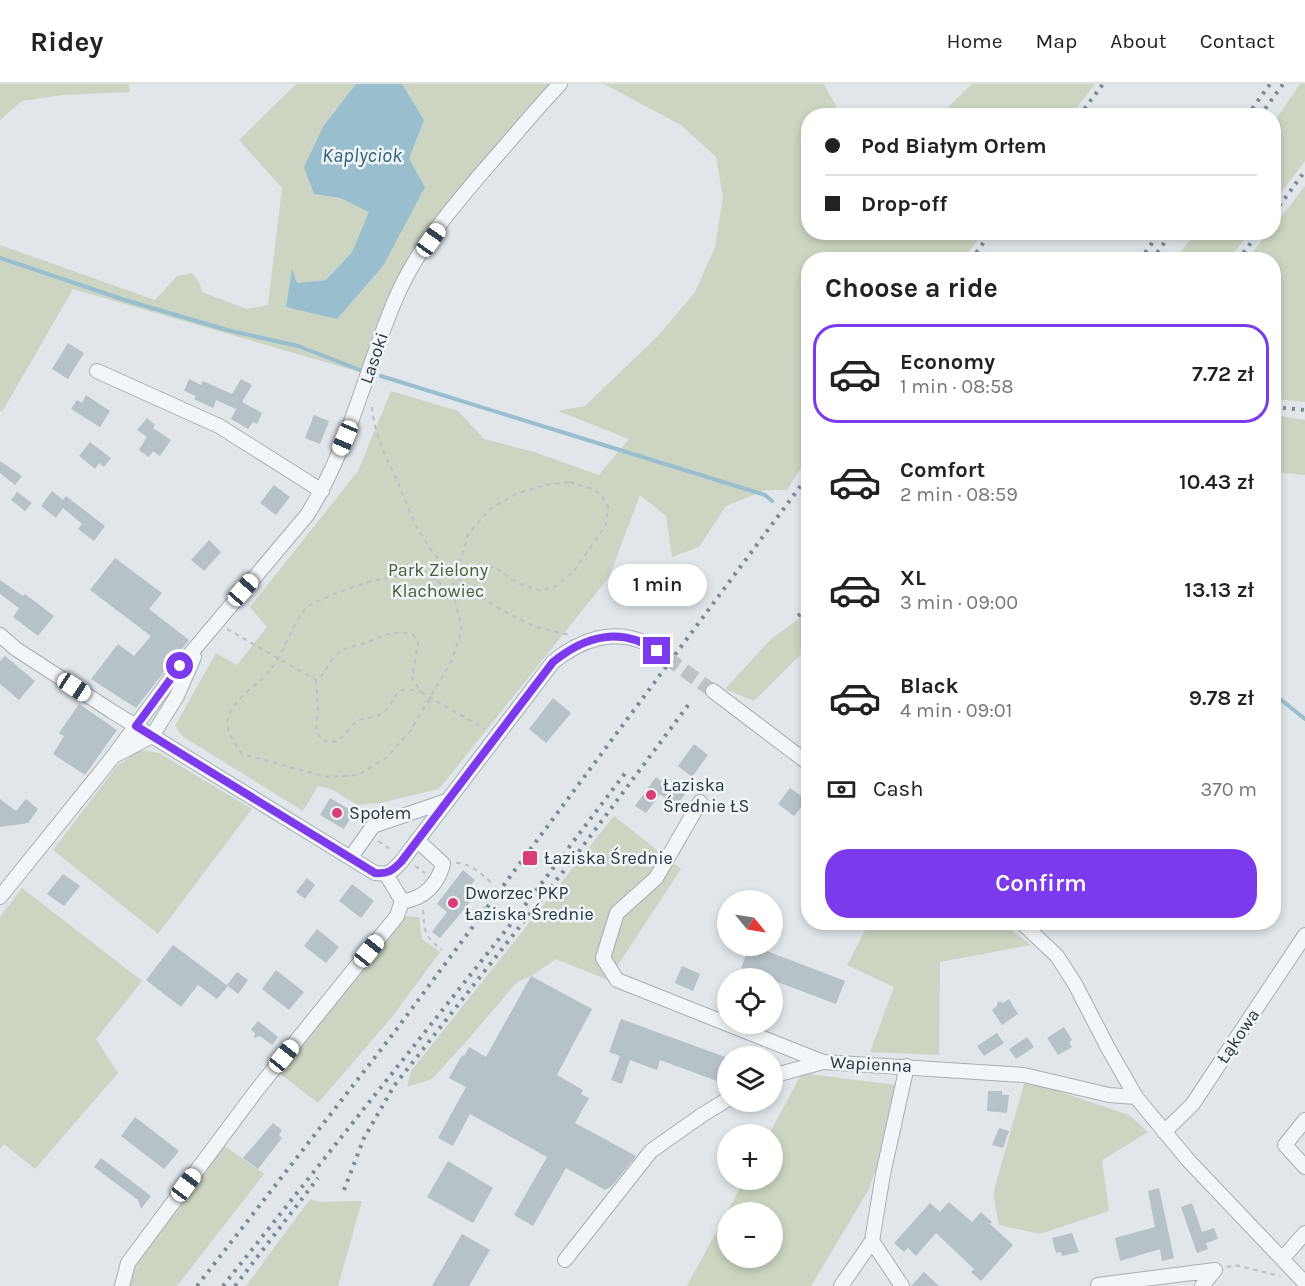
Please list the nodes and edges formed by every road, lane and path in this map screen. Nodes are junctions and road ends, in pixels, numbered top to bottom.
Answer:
1 (560, 84) edge
2 (97, 371) dead end
3 (371, 403) dead end
4 (322, 491) junction
5 (453, 575) junction
6 (433, 579) junction
7 (454, 596) junction
8 (216, 622) junction
9 (0, 635) edge
10 (589, 639) junction
11 (202, 640) junction
12 (279, 658) junction
13 (668, 658) tunnel mouth
14 (316, 680) junction
15 (421, 692) junction
16 (713, 692) tunnel mouth
17 (430, 698) junction
18 (136, 726) junction
19 (488, 730) dead end
20 (152, 736) junction
21 (112, 758) junction
22 (801, 758) edge
23 (446, 801) junction
24 (700, 802) dead end
25 (417, 840) junction
26 (351, 857) junction
27 (442, 864) junction
28 (386, 874) junction
29 (492, 883) dead end
30 (421, 896) junction
31 (0, 897) edge
32 (402, 901) junction
33 (483, 907) dead end
34 (489, 911) dead end
35 (1029, 930) edge
36 (1305, 935) edge
37 (442, 950) dead end
38 (823, 1062) junction
39 (908, 1066) junction
40 (783, 1073) edge
41 (1136, 1096) junction
42 (717, 1105) edge
43 (1305, 1120) edge
44 (1164, 1132) junction
45 (1305, 1167) edge
46 (1305, 1233) edge
47 (872, 1241) junction
48 (1282, 1259) junction
49 (565, 1260) dead end
50 (1215, 1270) junction
51 (1282, 1277) dead end
52 (1305, 1283) edge
53 (1098, 1285) edge
54 (122, 1286) edge
55 (841, 1286) edge
56 (902, 1286) edge
57 (1202, 1286) edge

1 - 4 street, Lasoki
2 - 4 street
3 - 5 path
4 - 8 street, Lasoki
5 - 5 path
5 - 6 path
5 - 7 path
5 - 10 path
6 - 7 path
6 - 12 path
7 - 17 path
8 - 11 street, Lasoki
8 - 12 path
9 - 18 street
10 - 13 street
10 - 23 street
11 - 18 street
11 - 20 street
12 - 14 path
12 - 17 path
14 - 15 path
14 - 15 path
15 - 17 path
16 - 22 street
17 - 19 path
18 - 20 street
18 - 21 street
20 - 21 street
20 - 26 street
21 - 31 street
23 - 25 street
23 - 26 street
24 - 38 street, Wapienna
25 - 27 street
25 - 28 street
26 - 28 street
27 - 29 path
27 - 30 street
28 - 32 street
30 - 32 street
30 - 37 path
32 - 54 street
33 - 34 path
35 - 41 street
36 - 44 street, Łąkowa
38 - 39 street, Wapienna
38 - 40 street
39 - 41 street, Wapienna
39 - 47 street
41 - 44 street
42 - 49 street
43 - 45 street
44 - 48 street
46 - 48 street
47 - 55 street
47 - 56 street
48 - 52 street
50 - 51 path
50 - 53 street
50 - 57 street

